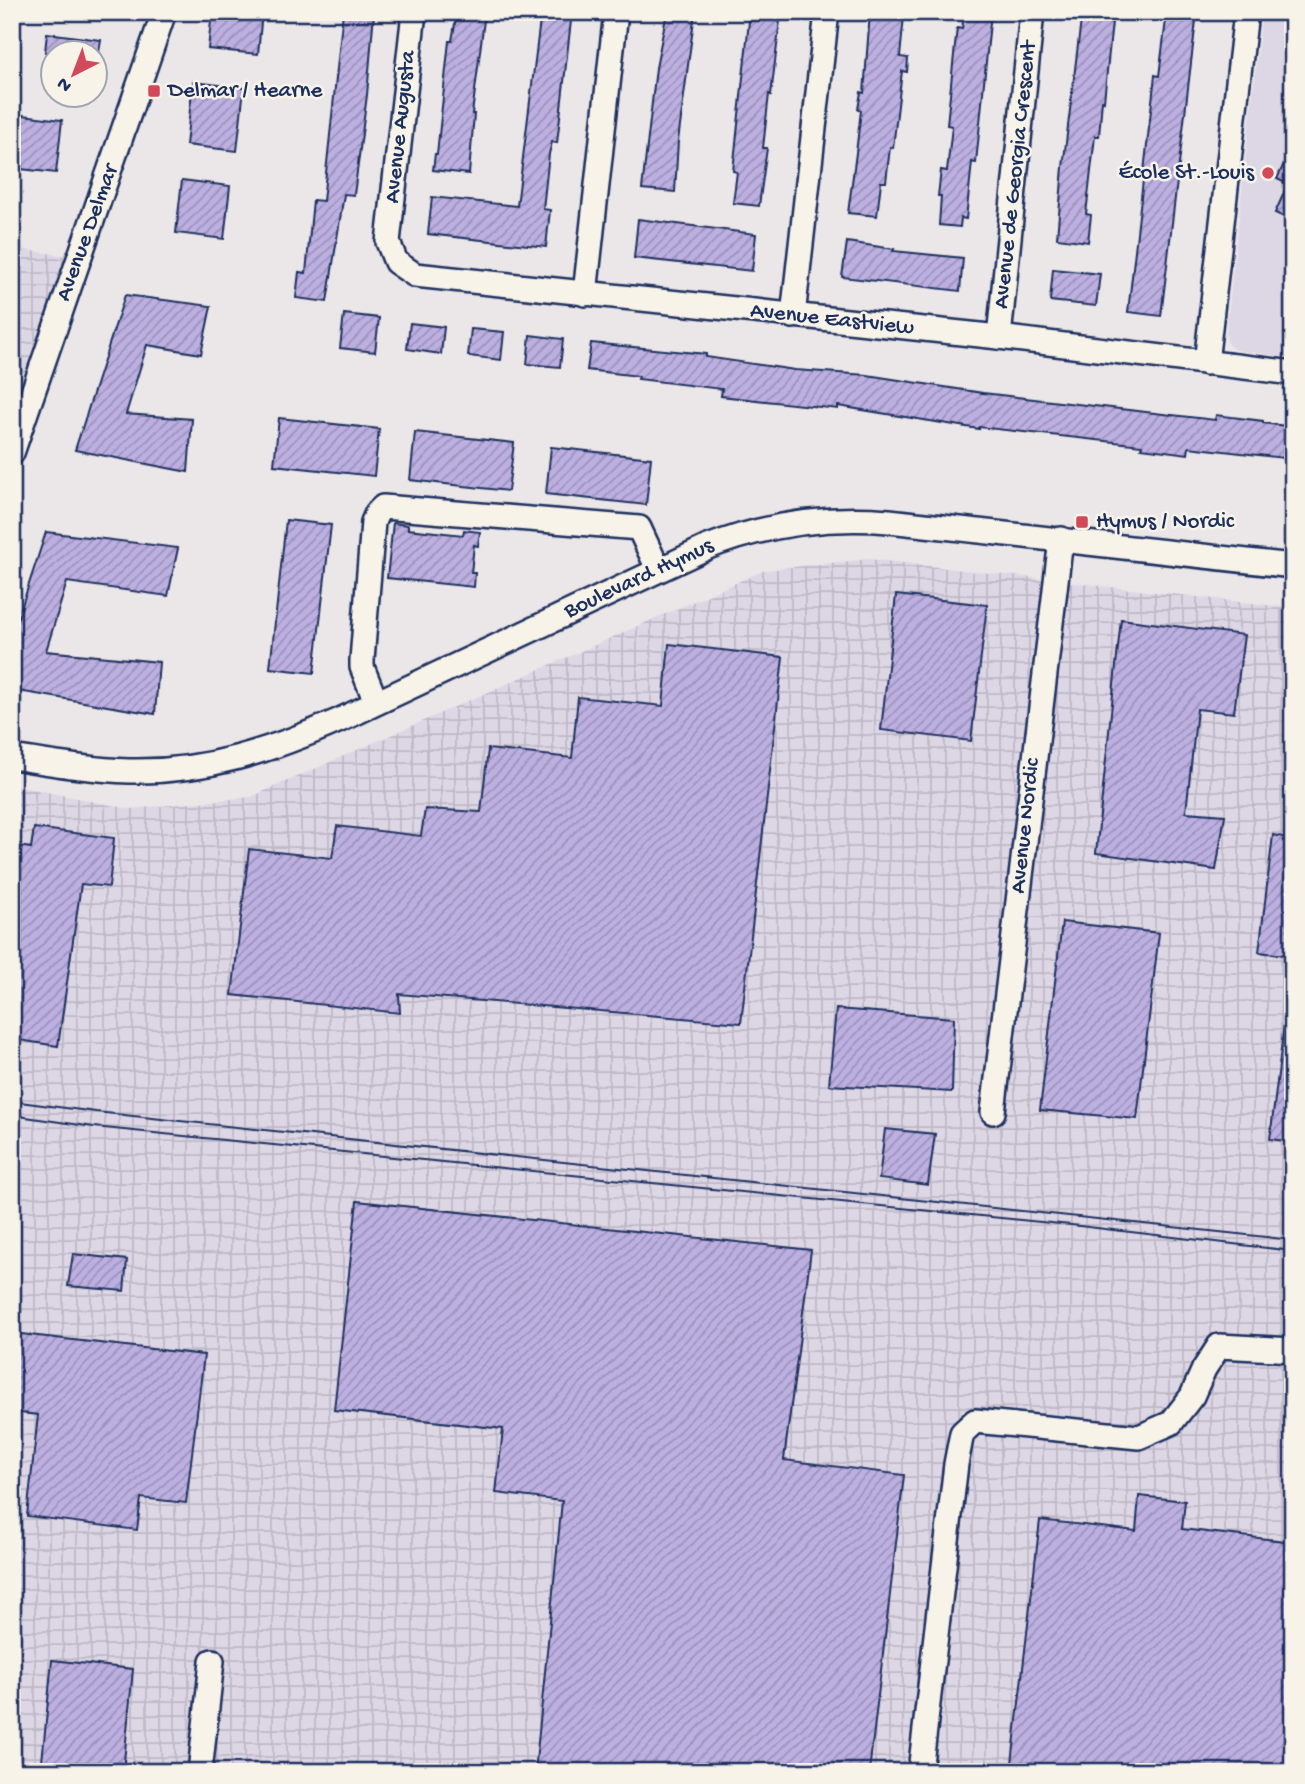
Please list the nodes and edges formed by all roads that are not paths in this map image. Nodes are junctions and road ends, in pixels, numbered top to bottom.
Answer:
1 (164, 12) edge
2 (414, 12) edge
3 (617, 12) edge
4 (827, 12) edge
5 (1032, 12) edge
6 (1246, 12) edge
7 (388, 242) joint
8 (585, 294) junction
9 (793, 316) junction
10 (999, 337) junction
11 (1206, 363) junction
12 (1293, 373) edge
13 (12, 453) edge
14 (1061, 539) junction
15 (1293, 566) edge
16 (658, 569) junction
17 (376, 702) junction
18 (12, 757) edge
19 (993, 1112) dead end
20 (1293, 1350) edge
21 (212, 1661) dead end
22 (200, 1772) edge
23 (920, 1772) edge

1 - 13 street, Avenue Delmar
2 - 7 street, Avenue Augusta
3 - 8 street
4 - 9 street
5 - 10 street, Avenue de Georgia Crescent
6 - 11 street
7 - 8 street, Avenue Eastview
8 - 9 street, Avenue Eastview
9 - 10 street, Avenue Eastview
10 - 11 street, Avenue Eastview
11 - 12 street, Avenue Eastview
14 - 15 street, Boulevard Hymus
14 - 16 street, Boulevard Hymus
14 - 19 street, Avenue Nordic
16 - 17 street, Boulevard Hymus
16 - 17 street
17 - 18 street, Boulevard Hymus
20 - 23 street
21 - 22 street

